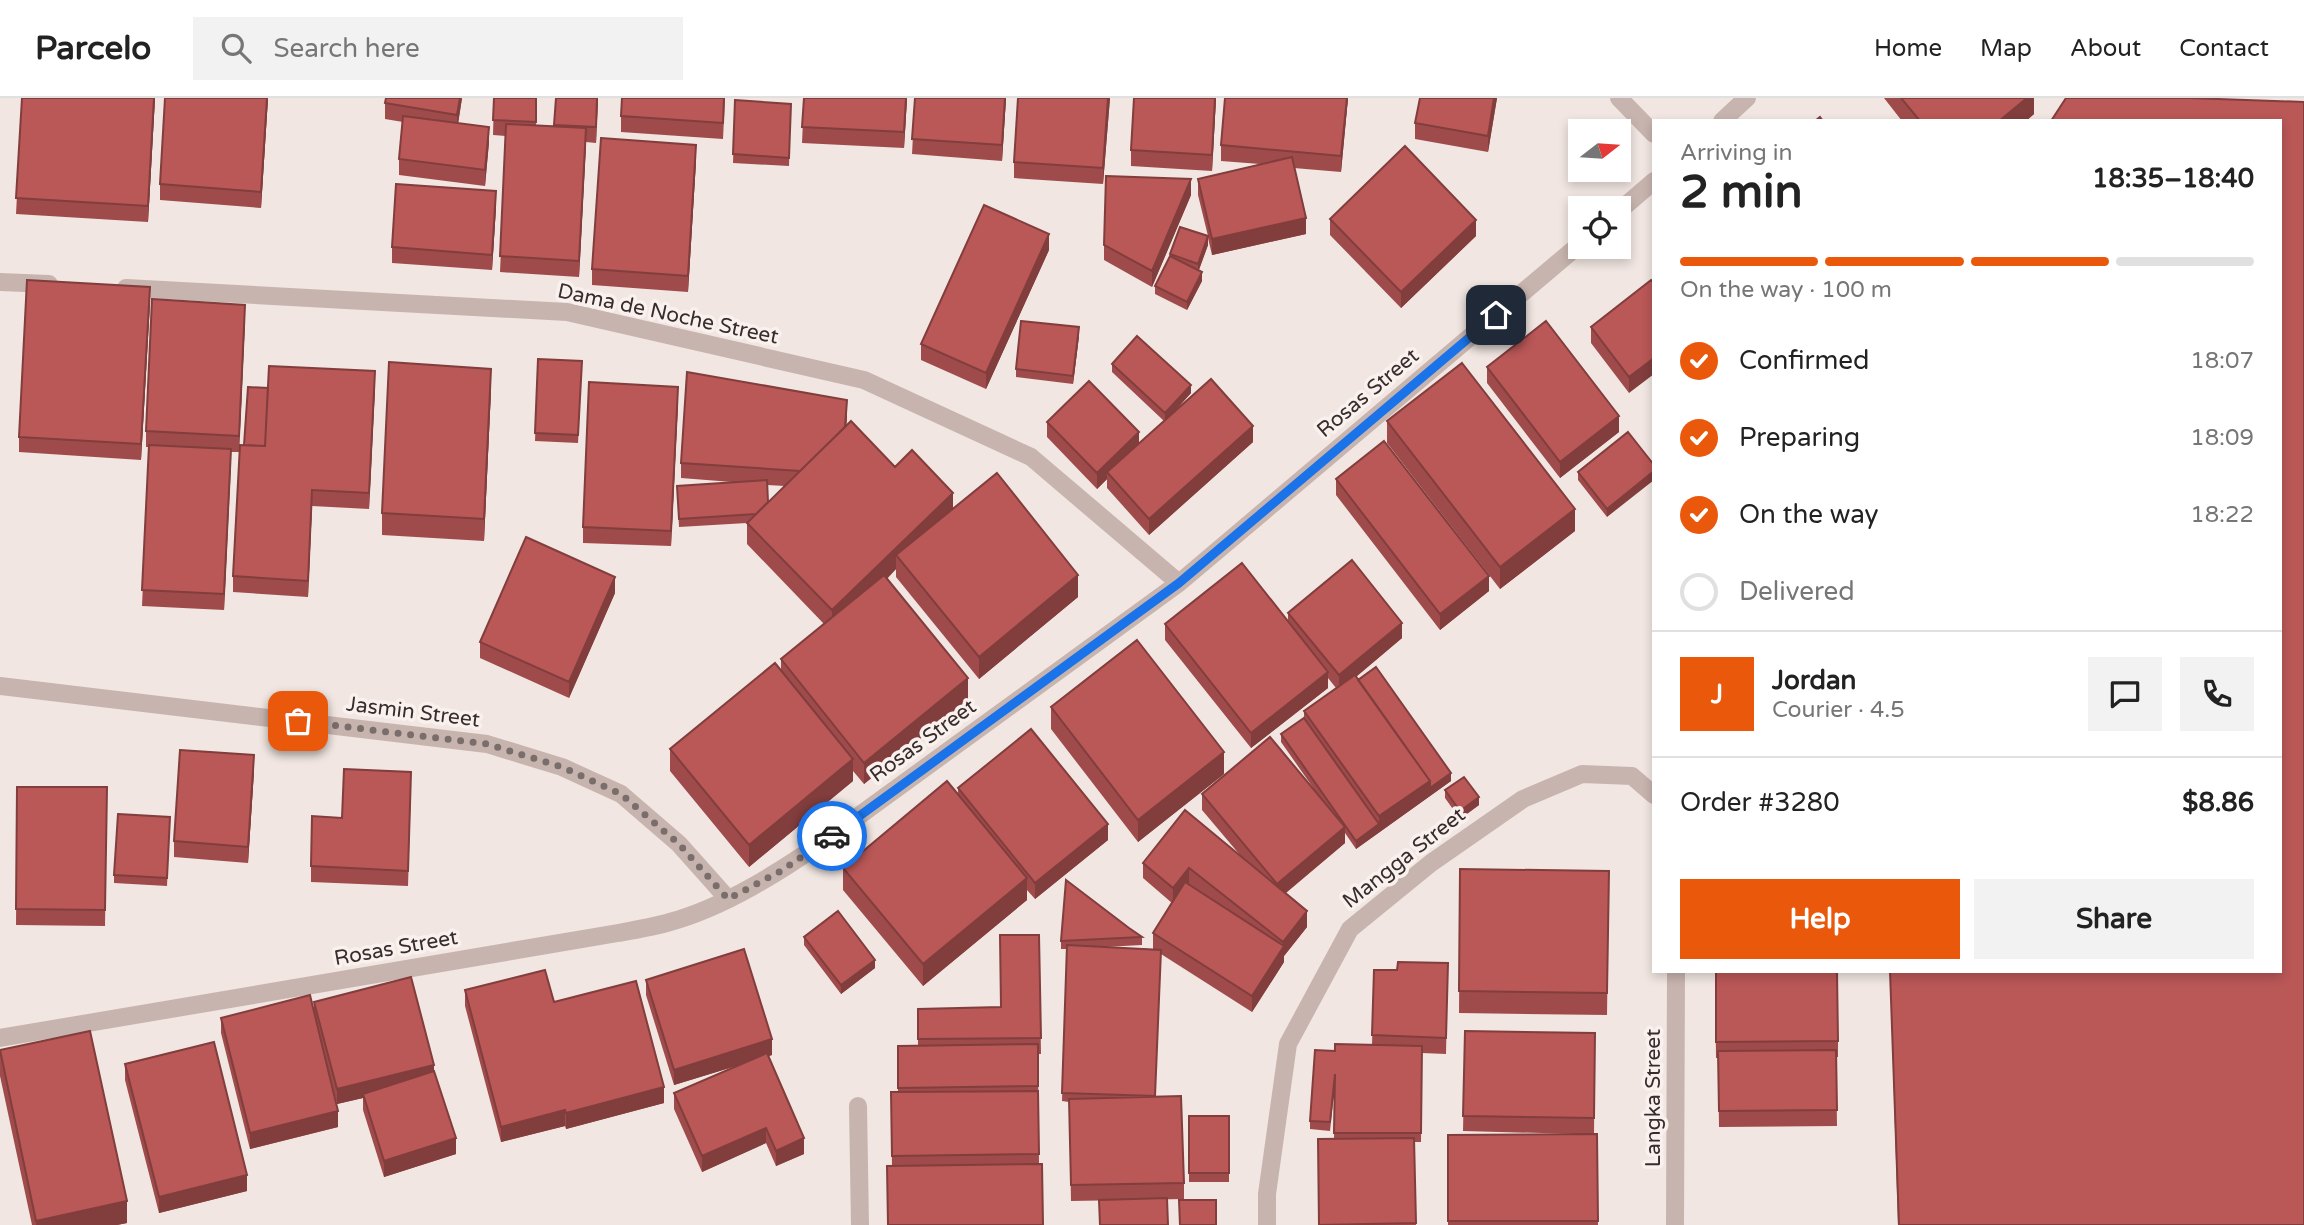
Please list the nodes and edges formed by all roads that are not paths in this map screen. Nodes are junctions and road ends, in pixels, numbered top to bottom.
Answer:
1 (1619, 98) edge
2 (1747, 98) edge
3 (1724, 119) edge
4 (1652, 132) edge
5 (1652, 183) edge
6 (1631, 201) edge
7 (1568, 254) edge
8 (0, 282) edge
9 (69, 285) edge
10 (111, 288) edge
11 (1179, 583) junction
12 (0, 685) edge
13 (1652, 793) edge
14 (728, 899) junction
15 (1676, 973) edge
16 (0, 1038) edge
17 (859, 1107) dead end
18 (860, 1225) edge
19 (1267, 1225) edge
20 (1675, 1225) edge

1 - 4 street
2 - 3 street
5 - 6 street
7 - 11 street, Rosas Street
8 - 9 street
10 - 11 street, Dama de Noche Street
11 - 14 street, Rosas Street
12 - 14 street, Jasmin Street
13 - 19 street, Mangga Street
14 - 16 street, Rosas Street
15 - 20 street, Langka Street
17 - 18 street

